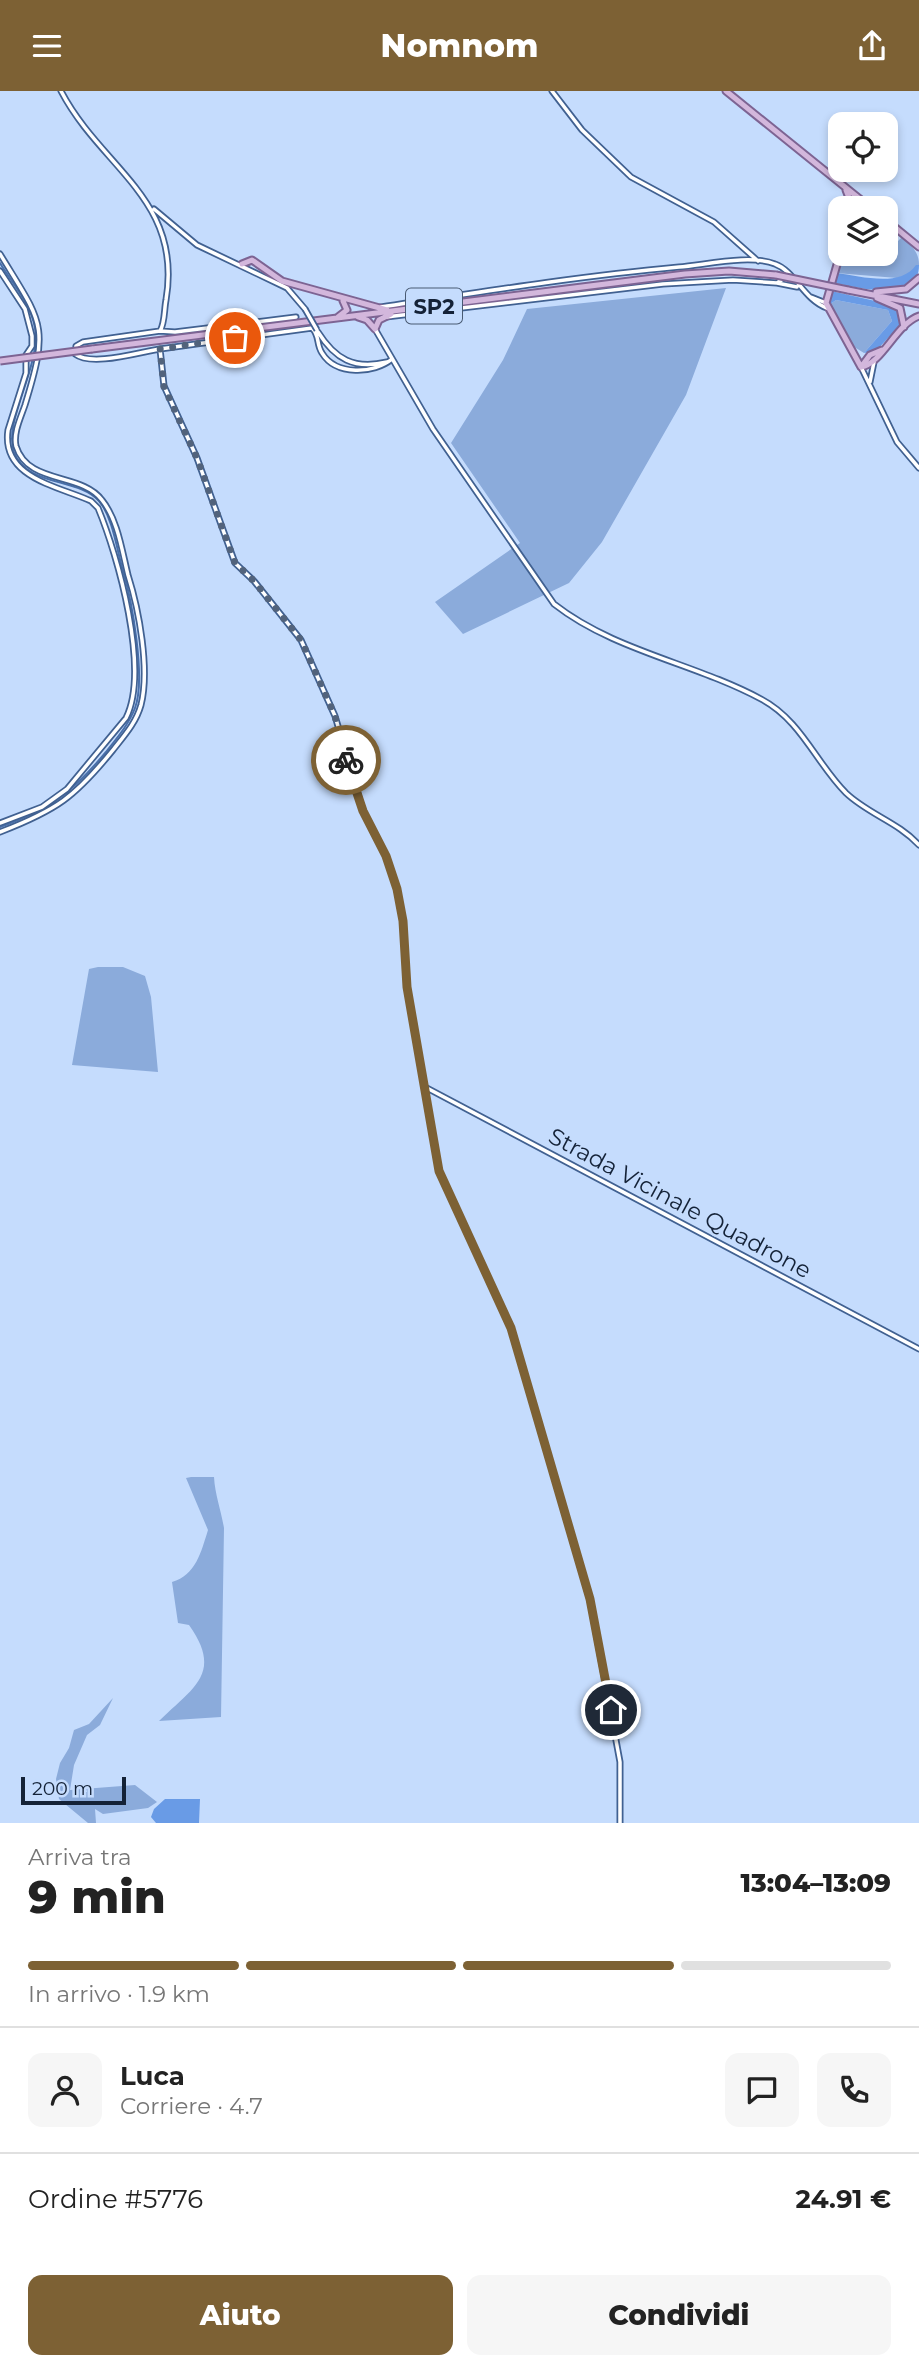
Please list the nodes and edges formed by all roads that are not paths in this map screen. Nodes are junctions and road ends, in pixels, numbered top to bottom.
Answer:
1 (61, 91) edge
2 (552, 91) edge
3 (726, 91) edge
4 (845, 187) junction
5 (849, 196) edge
6 (856, 196) edge
7 (151, 207) junction
8 (898, 230) edge
9 (919, 247) edge
10 (0, 254) edge
11 (255, 261) junction
12 (760, 262) junction
13 (242, 264) junction
14 (836, 266) edge
15 (253, 270) junction
16 (0, 271) edge
17 (786, 271) junction
18 (15, 278) junction
19 (919, 278) edge
20 (6, 283) junction
21 (777, 283) junction
22 (799, 288) junction
23 (855, 291) junction
24 (828, 292) junction
25 (866, 293) junction
26 (809, 296) junction
27 (815, 298) junction
28 (341, 299) junction
29 (919, 304) edge
30 (827, 306) junction
31 (376, 308) junction
32 (397, 311) junction
33 (356, 316) junction
34 (919, 316) edge
35 (296, 317) dead end
36 (384, 317) junction
37 (336, 319) junction
38 (904, 327) junction
39 (375, 329) junction
40 (160, 331) junction
41 (848, 346) junction
42 (160, 349) junction
43 (873, 357) junction
44 (390, 360) junction
45 (0, 361) edge
46 (861, 367) junction
47 (871, 387) junction
48 (20, 391) junction
49 (28, 393) junction
50 (919, 468) edge
51 (44, 473) junction
52 (41, 481) junction
53 (117, 535) junction
54 (108, 537) junction
55 (140, 625) junction
56 (130, 627) junction
57 (119, 726) junction
58 (127, 733) junction
59 (0, 823) edge
60 (0, 832) edge
61 (919, 845) edge
62 (425, 1087) junction
63 (919, 1349) edge
64 (620, 1823) edge

1 - 7 street
2 - 12 street
3 - 4 main road
4 - 5 main road
4 - 6 main road
7 - 13 street
7 - 40 street
8 - 9 main road
10 - 18 street
11 - 13 main road
11 - 15 main road
11 - 28 main road
12 - 17 street
12 - 31 street
13 - 15 street
14 - 24 main road
15 - 44 street, bridge
16 - 20 street
17 - 21 street
17 - 22 street
18 - 20 street
18 - 49 street
19 - 23 main road
20 - 48 street
21 - 22 street
21 - 36 street
22 - 26 street
23 - 25 main road, SP2
23 - 32 main road, SP2, bridge
24 - 27 street
24 - 30 main road
25 - 29 main road, SP2
25 - 38 main road
26 - 27 street
26 - 30 street
27 - 30 street
28 - 31 main road
28 - 37 main road
30 - 41 main road
31 - 32 main road
32 - 33 main road, SP2
32 - 36 main road
33 - 37 main road, SP2
33 - 39 main road
34 - 38 main road
35 - 40 street
36 - 39 main road
37 - 45 main road, SP2, bridge
38 - 43 main road
39 - 44 street
40 - 42 street
41 - 43 main road
41 - 46 main road
42 - 44 street
42 - 62 street
43 - 46 main road
43 - 47 street
44 - 61 street
46 - 47 street
47 - 50 street
48 - 49 street
48 - 52 street
49 - 51 street
51 - 52 street
51 - 53 street
52 - 54 street
53 - 54 street
53 - 55 street
54 - 56 street
55 - 56 street
55 - 58 street
56 - 57 street
57 - 58 street
57 - 59 street
58 - 60 street
62 - 63 street, Strada Vicinale Quadrone
62 - 64 street

